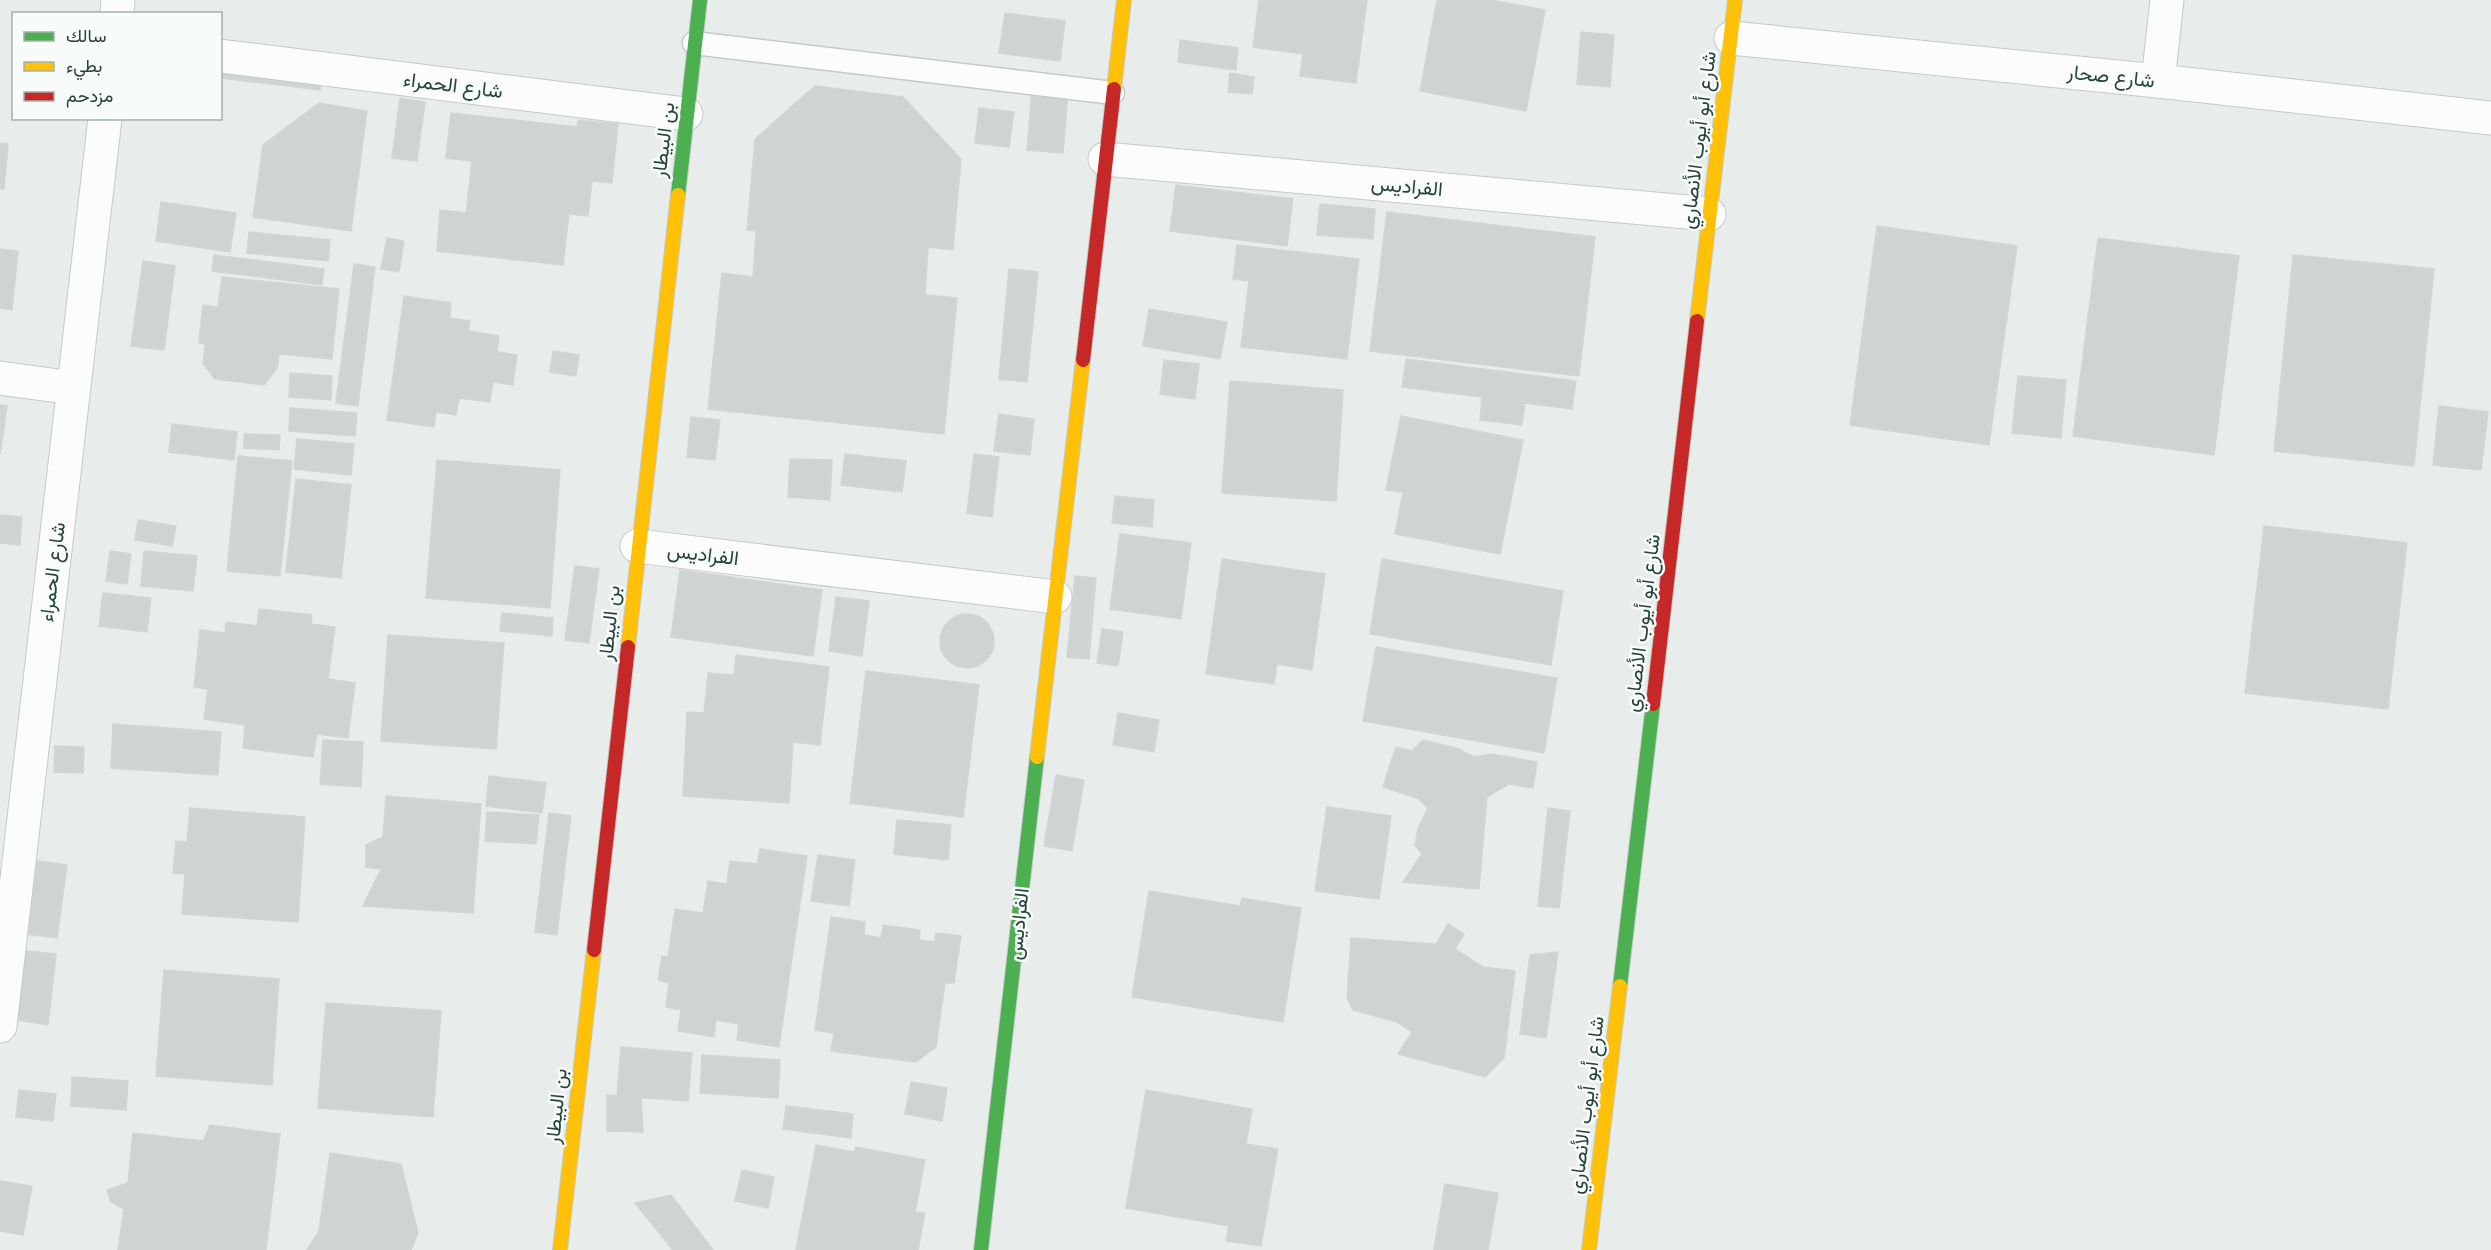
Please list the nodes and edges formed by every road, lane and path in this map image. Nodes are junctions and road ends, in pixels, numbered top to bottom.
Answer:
1 (700, 0) edge
2 (1124, 0) edge
3 (1735, 0) edge
4 (2167, 0) edge
5 (1731, 38) junction
6 (694, 43) junction
7 (222, 56) edge
8 (2158, 81) junction
9 (1113, 93) junction
10 (686, 114) junction
11 (2491, 118) edge
12 (105, 120) edge
13 (1105, 159) junction
14 (1708, 214) junction
15 (0, 378) edge
16 (73, 388) junction
17 (637, 546) junction
18 (1055, 597) junction
19 (0, 1026) edge
20 (560, 1250) edge
21 (981, 1250) edge
22 (1589, 1250) edge

1 - 6 street, بن البيطار
2 - 9 street, الفراديس
3 - 5 street, شارع أبو أيوب الأنصاري
4 - 8 street
5 - 8 street, شارع صحار
5 - 14 street, شارع أبو أيوب الأنصاري
6 - 9 lane
6 - 10 street, بن البيطار
7 - 10 street, شارع الحمراء
8 - 11 street, شارع صحار
9 - 13 street, الفراديس
10 - 17 street, بن البيطار
12 - 16 street, شارع الحمراء
13 - 14 street, الفراديس
13 - 18 street, الفراديس
14 - 22 street, شارع أبو أيوب الأنصاري
15 - 16 street
16 - 19 street, شارع الحمراء
17 - 18 street, الفراديس
17 - 20 street, بن البيطار
18 - 21 street, الفراديس

